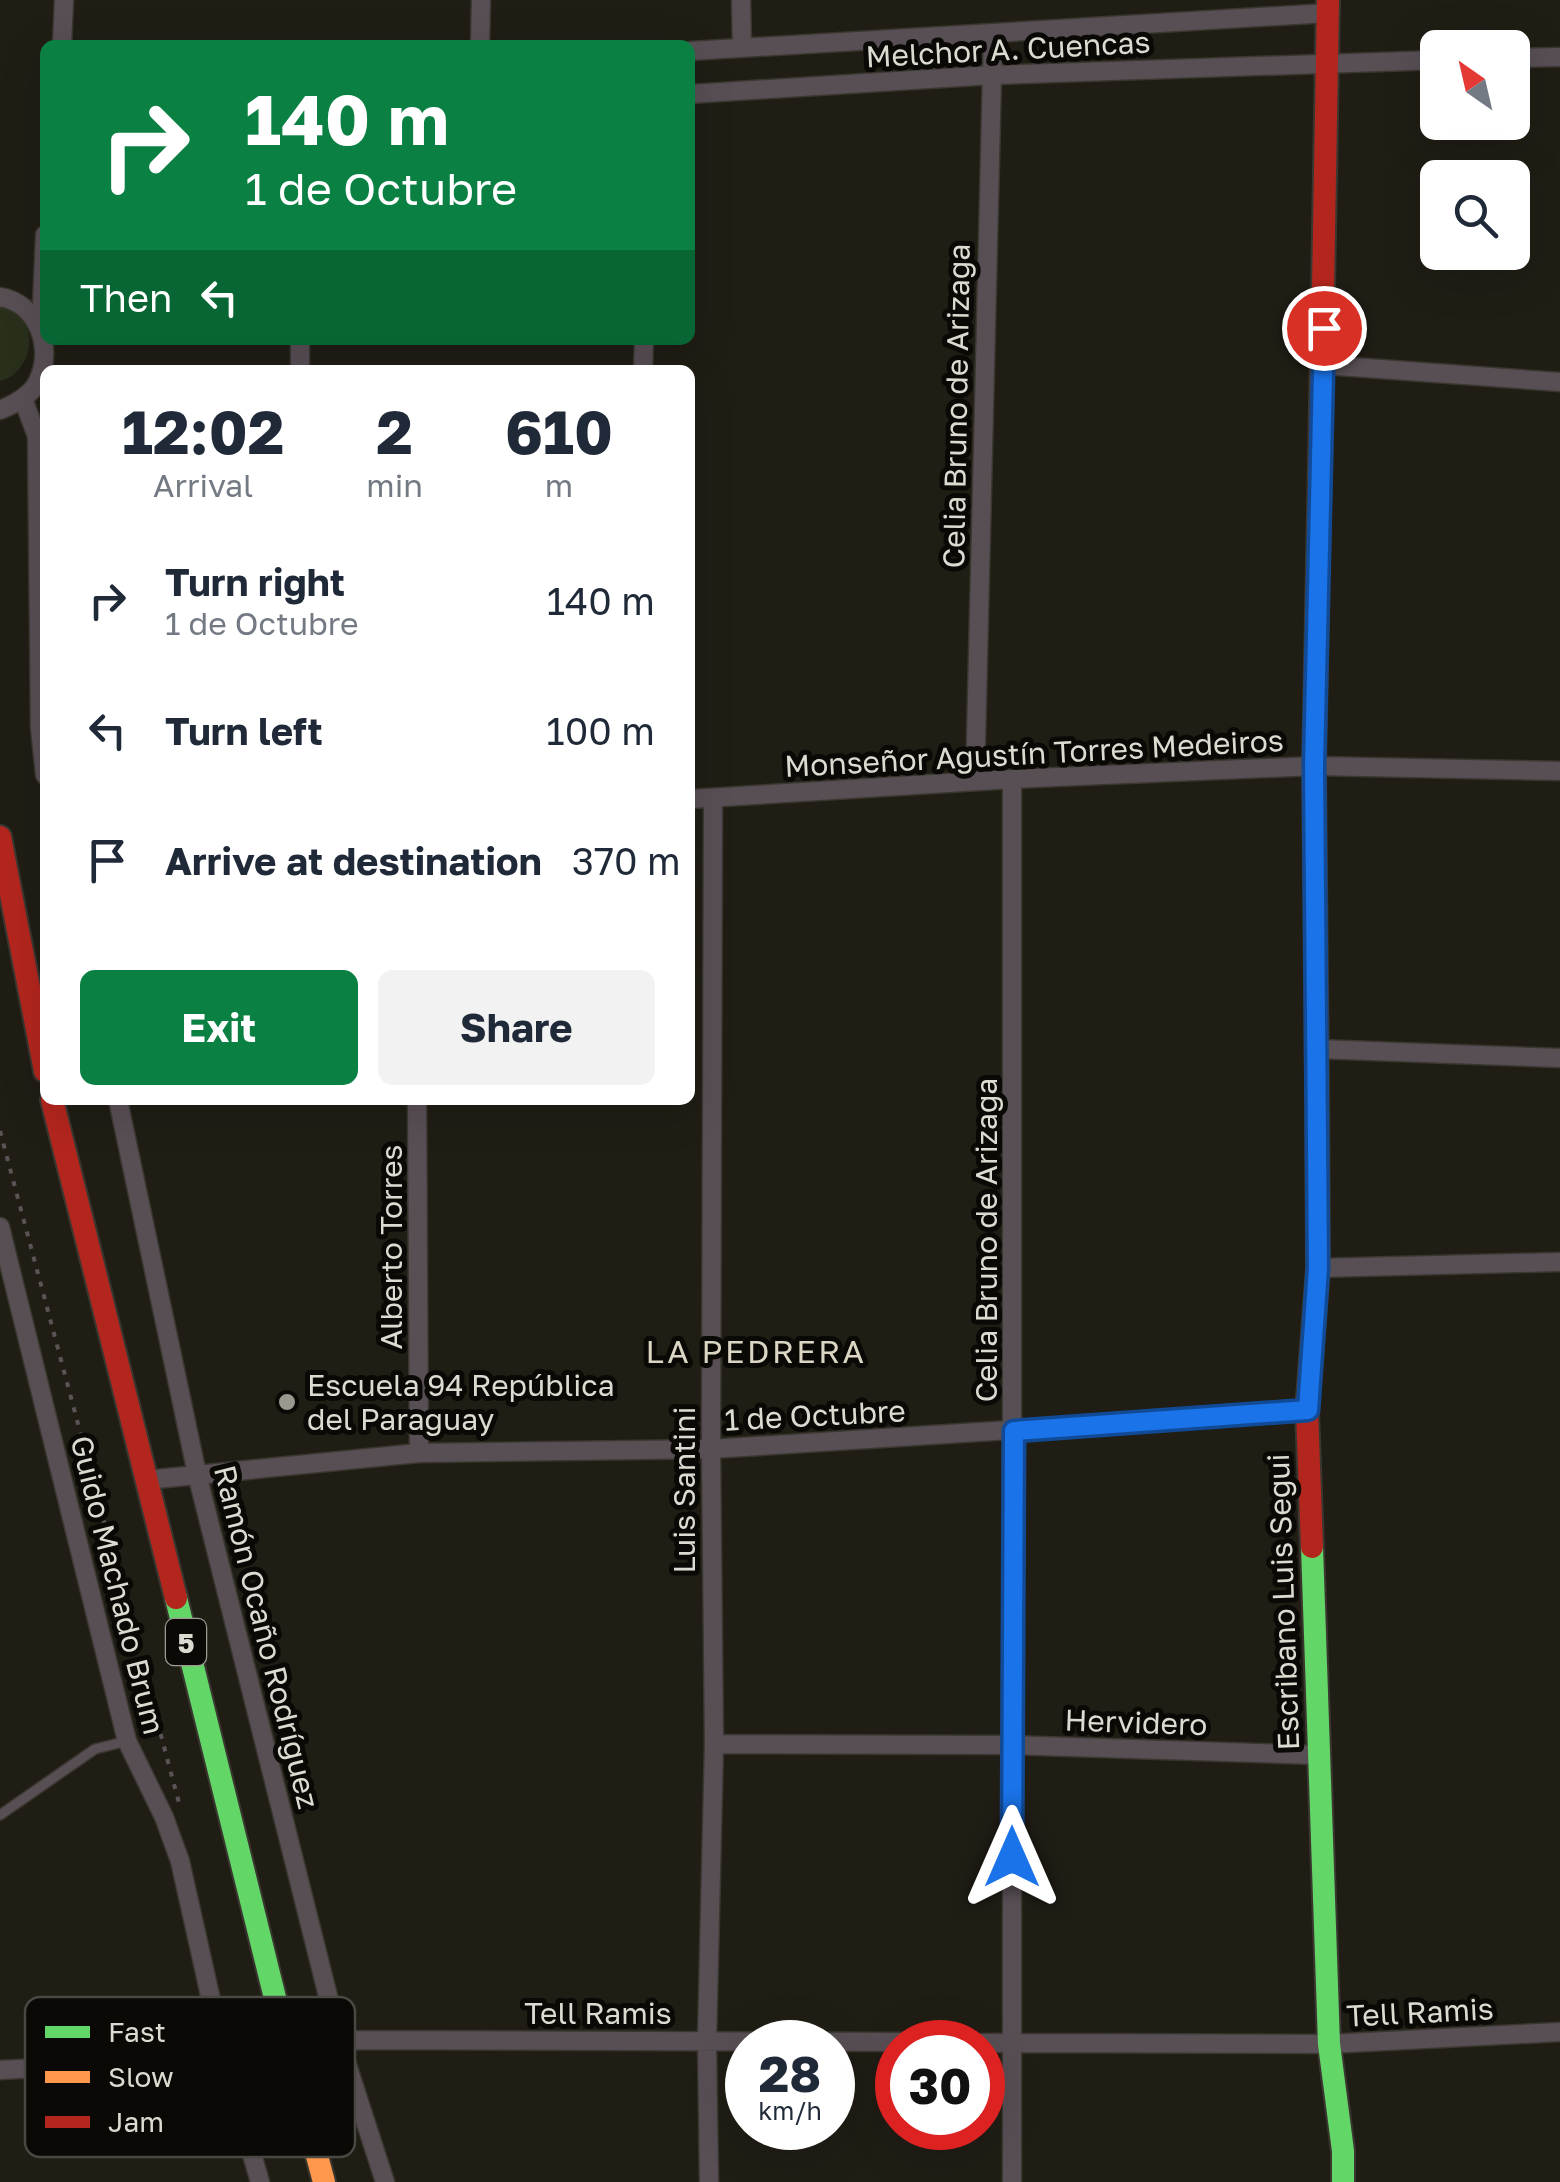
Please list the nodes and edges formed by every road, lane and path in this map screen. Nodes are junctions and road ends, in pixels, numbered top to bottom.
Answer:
1 (64, 0) edge
2 (482, 0) edge
3 (741, 0) edge
4 (1328, 6) edge
5 (993, 33) junction
6 (62, 40) edge
7 (480, 40) edge
8 (742, 48) junction
9 (695, 51) edge
10 (1560, 57) edge
11 (1530, 58) edge
12 (1420, 60) edge
13 (1329, 62) junction
14 (992, 75) junction
15 (695, 94) edge
16 (0, 297) edge
17 (40, 328) edge
18 (1324, 365) junction
19 (40, 376) edge
20 (1560, 382) edge
21 (23, 399) junction
22 (0, 410) edge
23 (40, 728) edge
24 (1314, 766) junction
25 (1560, 771) edge
26 (1012, 778) junction
27 (975, 781) junction
28 (695, 798) edge
29 (713, 798) junction
30 (0, 837) edge
31 (40, 1046) edge
32 (1317, 1049) junction
33 (1560, 1058) edge
34 (53, 1105) edge
35 (119, 1105) edge
36 (418, 1105) edge
37 (0, 1131) edge
38 (0, 1228) edge
39 (1560, 1262) edge
40 (1318, 1268) junction
41 (6, 1276) edge
42 (1308, 1410) junction
43 (1014, 1431) junction
44 (711, 1448) junction
45 (419, 1453) junction
46 (198, 1474) junction
47 (146, 1480) junction
48 (127, 1741) junction
49 (714, 1744) junction
50 (1012, 1745) junction
51 (1317, 1755) junction
52 (182, 1814) dead end
53 (0, 1815) edge
54 (210, 1997) edge
55 (274, 1997) edge
56 (328, 1997) edge
57 (1560, 2032) edge
58 (355, 2040) edge
59 (707, 2041) junction
60 (875, 2042) edge
61 (1005, 2044) edge
62 (1011, 2044) junction
63 (1329, 2044) junction
64 (25, 2069) edge
65 (0, 2070) edge
66 (355, 2089) edge
67 (253, 2157) edge
68 (317, 2157) edge
69 (260, 2182) edge
70 (324, 2182) edge
71 (385, 2182) edge
72 (709, 2182) edge
73 (1012, 2182) edge
74 (1342, 2182) edge

1 - 6 street
2 - 7 street
3 - 8 street
4 - 5 street, Melchor A. Cuencas
4 - 13 main road, Escribano Luis Segui
5 - 8 street, Melchor A. Cuencas
5 - 14 street, Celia Bruno de Arizaga
8 - 9 street, Melchor A. Cuencas
10 - 11 street
12 - 13 street, Melchor A. Cuencas
13 - 14 street, Melchor A. Cuencas
13 - 18 main road, Escribano Luis Segui
14 - 15 street, Melchor A. Cuencas
14 - 27 street, Celia Bruno de Arizaga
16 - 17 street
18 - 20 street
18 - 24 main road, Escribano Luis Segui
19 - 21 street
21 - 22 street
21 - 23 street
24 - 25 street, Monseñor Agustín Torres Medeiros
24 - 26 street, Monseñor Agustín Torres Medeiros
24 - 32 main road, Escribano Luis Segui
26 - 27 street, Monseñor Agustín Torres Medeiros
26 - 43 street, Celia Bruno de Arizaga
27 - 29 street, Monseñor Agustín Torres Medeiros
28 - 29 street, Monseñor Agustín Torres Medeiros
29 - 44 street, Luis Santini
30 - 31 main road
32 - 33 street
32 - 40 main road, Escribano Luis Segui
34 - 47 main road, 5
35 - 46 street, Ramón Ocaño Rodríguez
36 - 45 street, Alberto Torres
37 - 52 path
38 - 41 street, Guido Machado Brum
39 - 40 street
40 - 42 main road, Escribano Luis Segui
41 - 48 street, Guido Machado Brum
42 - 43 street, 1 de Octubre
42 - 51 main road, Escribano Luis Segui
43 - 44 street, 1 de Octubre
43 - 50 street, Celia Bruno de Arizaga
44 - 45 street, 1 de Octubre
44 - 49 street, Luis Santini
45 - 46 street, 1 de Octubre
46 - 47 street, 1 de Octubre
46 - 56 street, Ramón Ocaño Rodríguez
47 - 55 main road, 5
48 - 53 lane
48 - 54 street, Guido Machado Brum
49 - 50 street, Hervidero
49 - 59 street, Luis Santini
50 - 51 street, Hervidero
50 - 62 street, Celia Bruno de Arizaga
51 - 63 main road, Escribano Luis Segui
57 - 63 street, Tell Ramis
58 - 59 street, Tell Ramis
59 - 60 street, Tell Ramis
59 - 72 street, Luis Santini
61 - 62 street, Tell Ramis
62 - 63 street, Tell Ramis
62 - 73 street, Celia Bruno de Arizaga
63 - 74 main road, Escribano Luis Segui
64 - 65 street, Tell Ramis
66 - 71 street, Ramón Ocaño Rodríguez
67 - 69 street, Guido Machado Brum
68 - 70 main road, 5

